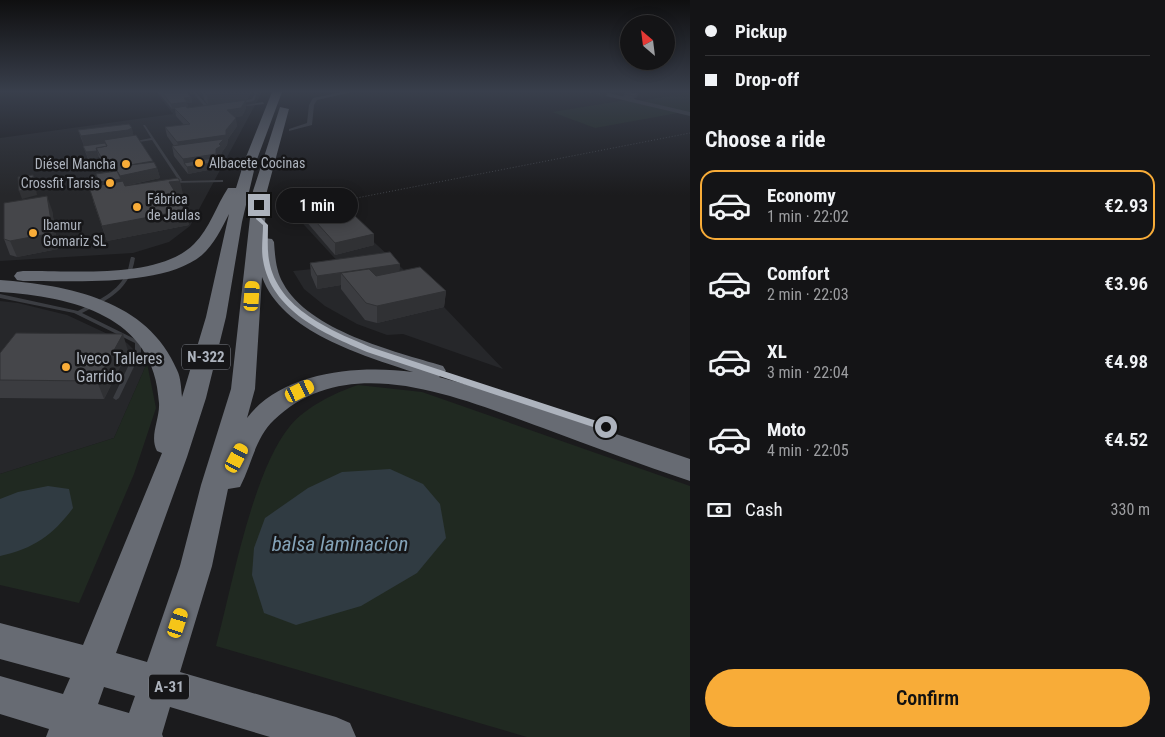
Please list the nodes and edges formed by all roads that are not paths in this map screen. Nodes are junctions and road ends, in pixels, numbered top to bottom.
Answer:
1 (144, 126) dead end
2 (264, 126) edge
3 (280, 126) edge
4 (302, 126) edge
5 (291, 130) dead end
6 (153, 139) junction
7 (124, 143) edge
8 (250, 162) junction
9 (180, 180) junction
10 (222, 181) dead end
11 (171, 182) edge
12 (259, 219) junction
13 (138, 264) junction
14 (0, 277) edge
15 (0, 286) edge
16 (0, 296) edge
17 (76, 304) junction
18 (116, 398) dead end
19 (690, 456) edge
20 (690, 470) edge
21 (206, 523) junction
22 (143, 534) junction
23 (0, 641) edge
24 (0, 695) edge
25 (66, 737) edge
26 (142, 737) edge
27 (336, 737) edge

1 - 6 lane
2 - 8 highway, N-322
3 - 12 highway, N-322
4 - 5 street
6 - 7 lane
6 - 9 lane
8 - 13 highway
8 - 22 highway, N-322
9 - 10 lane
9 - 11 lane
12 - 19 highway
12 - 21 highway, N-322
13 - 14 highway
13 - 17 lane
15 - 17 highway
16 - 17 lane
17 - 18 lane
17 - 22 highway
20 - 21 highway
21 - 26 highway, N-322
22 - 25 highway, N-322
23 - 27 highway, A-31
24 - 26 highway

